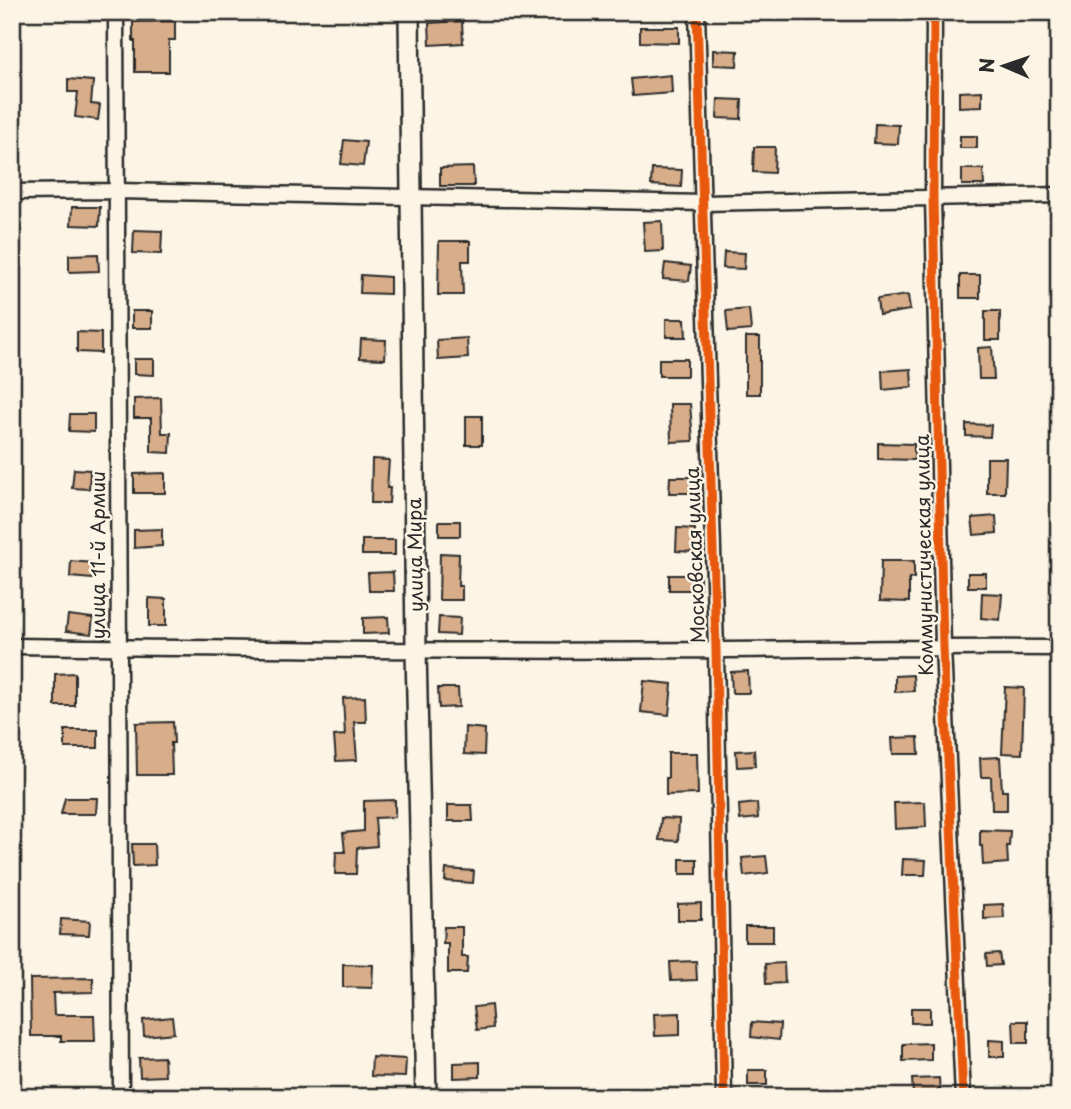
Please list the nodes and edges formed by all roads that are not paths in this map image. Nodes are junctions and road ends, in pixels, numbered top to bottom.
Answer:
1 (116, 12) edge
2 (409, 12) edge
3 (697, 12) edge
4 (934, 12) edge
5 (116, 191) junction
6 (12, 192) edge
7 (1059, 195) edge
8 (933, 197) junction
9 (410, 198) junction
10 (704, 203) junction
11 (12, 646) edge
12 (943, 647) junction
13 (118, 648) junction
14 (1059, 648) edge
15 (716, 650) junction
16 (416, 651) junction
17 (121, 1097) edge
18 (425, 1097) edge
19 (724, 1097) edge
20 (963, 1097) edge

1 - 5 street, улица 11-й Армии
2 - 9 street, улица Мира
3 - 10 street, Московская улица
4 - 8 street, Коммунистическая улица
5 - 6 street
5 - 9 street
5 - 13 street, улица 11-й Армии
7 - 8 street
8 - 10 street
8 - 12 street, Коммунистическая улица
9 - 10 street
9 - 16 street, улица Мира
10 - 15 street, Московская улица
11 - 13 street
12 - 14 street
12 - 15 street
12 - 20 street, Коммунистическая улица
13 - 16 street
13 - 17 street, улица 11-й Армии
15 - 16 street
15 - 19 street, Московская улица
16 - 18 street, улица Мира

